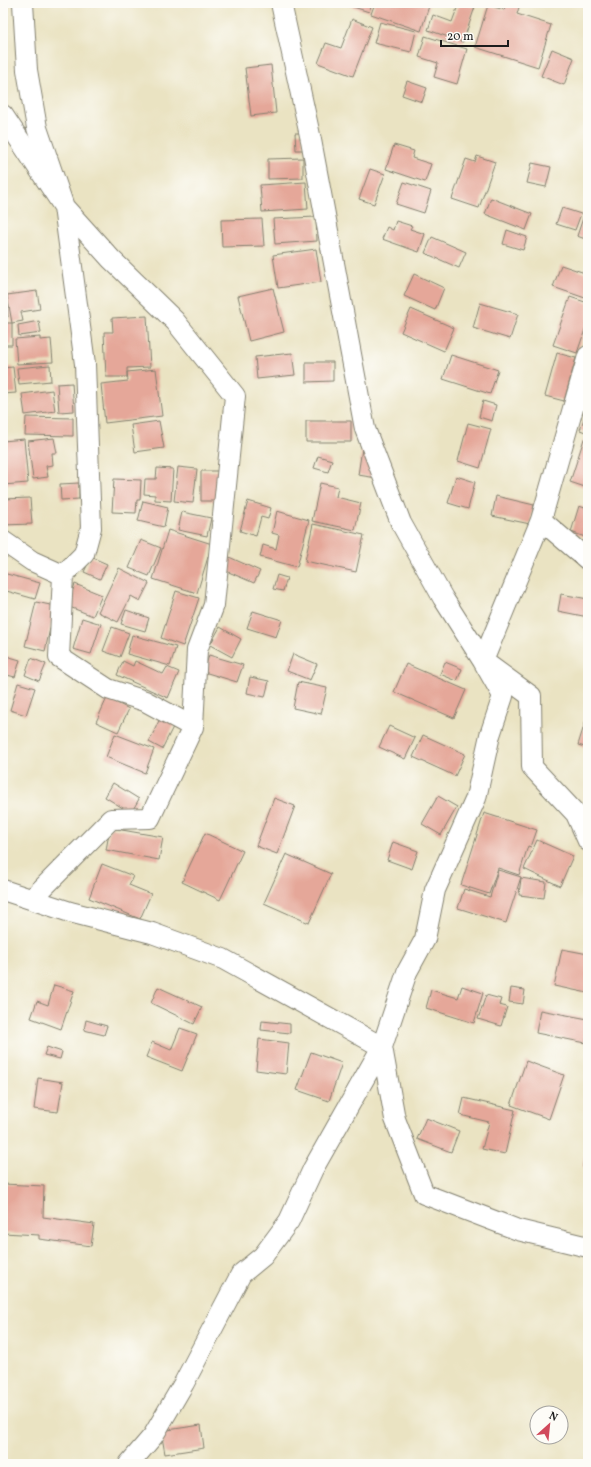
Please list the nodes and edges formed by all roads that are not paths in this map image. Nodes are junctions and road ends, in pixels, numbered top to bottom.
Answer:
1 (23, 3) edge
2 (281, 3) edge
3 (3, 115) edge
4 (64, 207) junction
5 (588, 356) edge
6 (541, 520) junction
7 (3, 541) edge
8 (588, 560) edge
9 (63, 575) junction
10 (483, 661) junction
11 (193, 727) junction
12 (588, 841) edge
13 (3, 890) edge
14 (32, 899) junction
15 (382, 1047) junction
16 (588, 1247) edge
17 (129, 1464) edge

1 - 4 street
2 - 10 street
3 - 4 street
4 - 9 street
4 - 11 street
5 - 6 street
6 - 8 street
6 - 10 street
7 - 9 street
9 - 11 street
10 - 12 street
10 - 15 street
11 - 14 street
13 - 14 street
14 - 15 street
15 - 16 street
15 - 17 street

